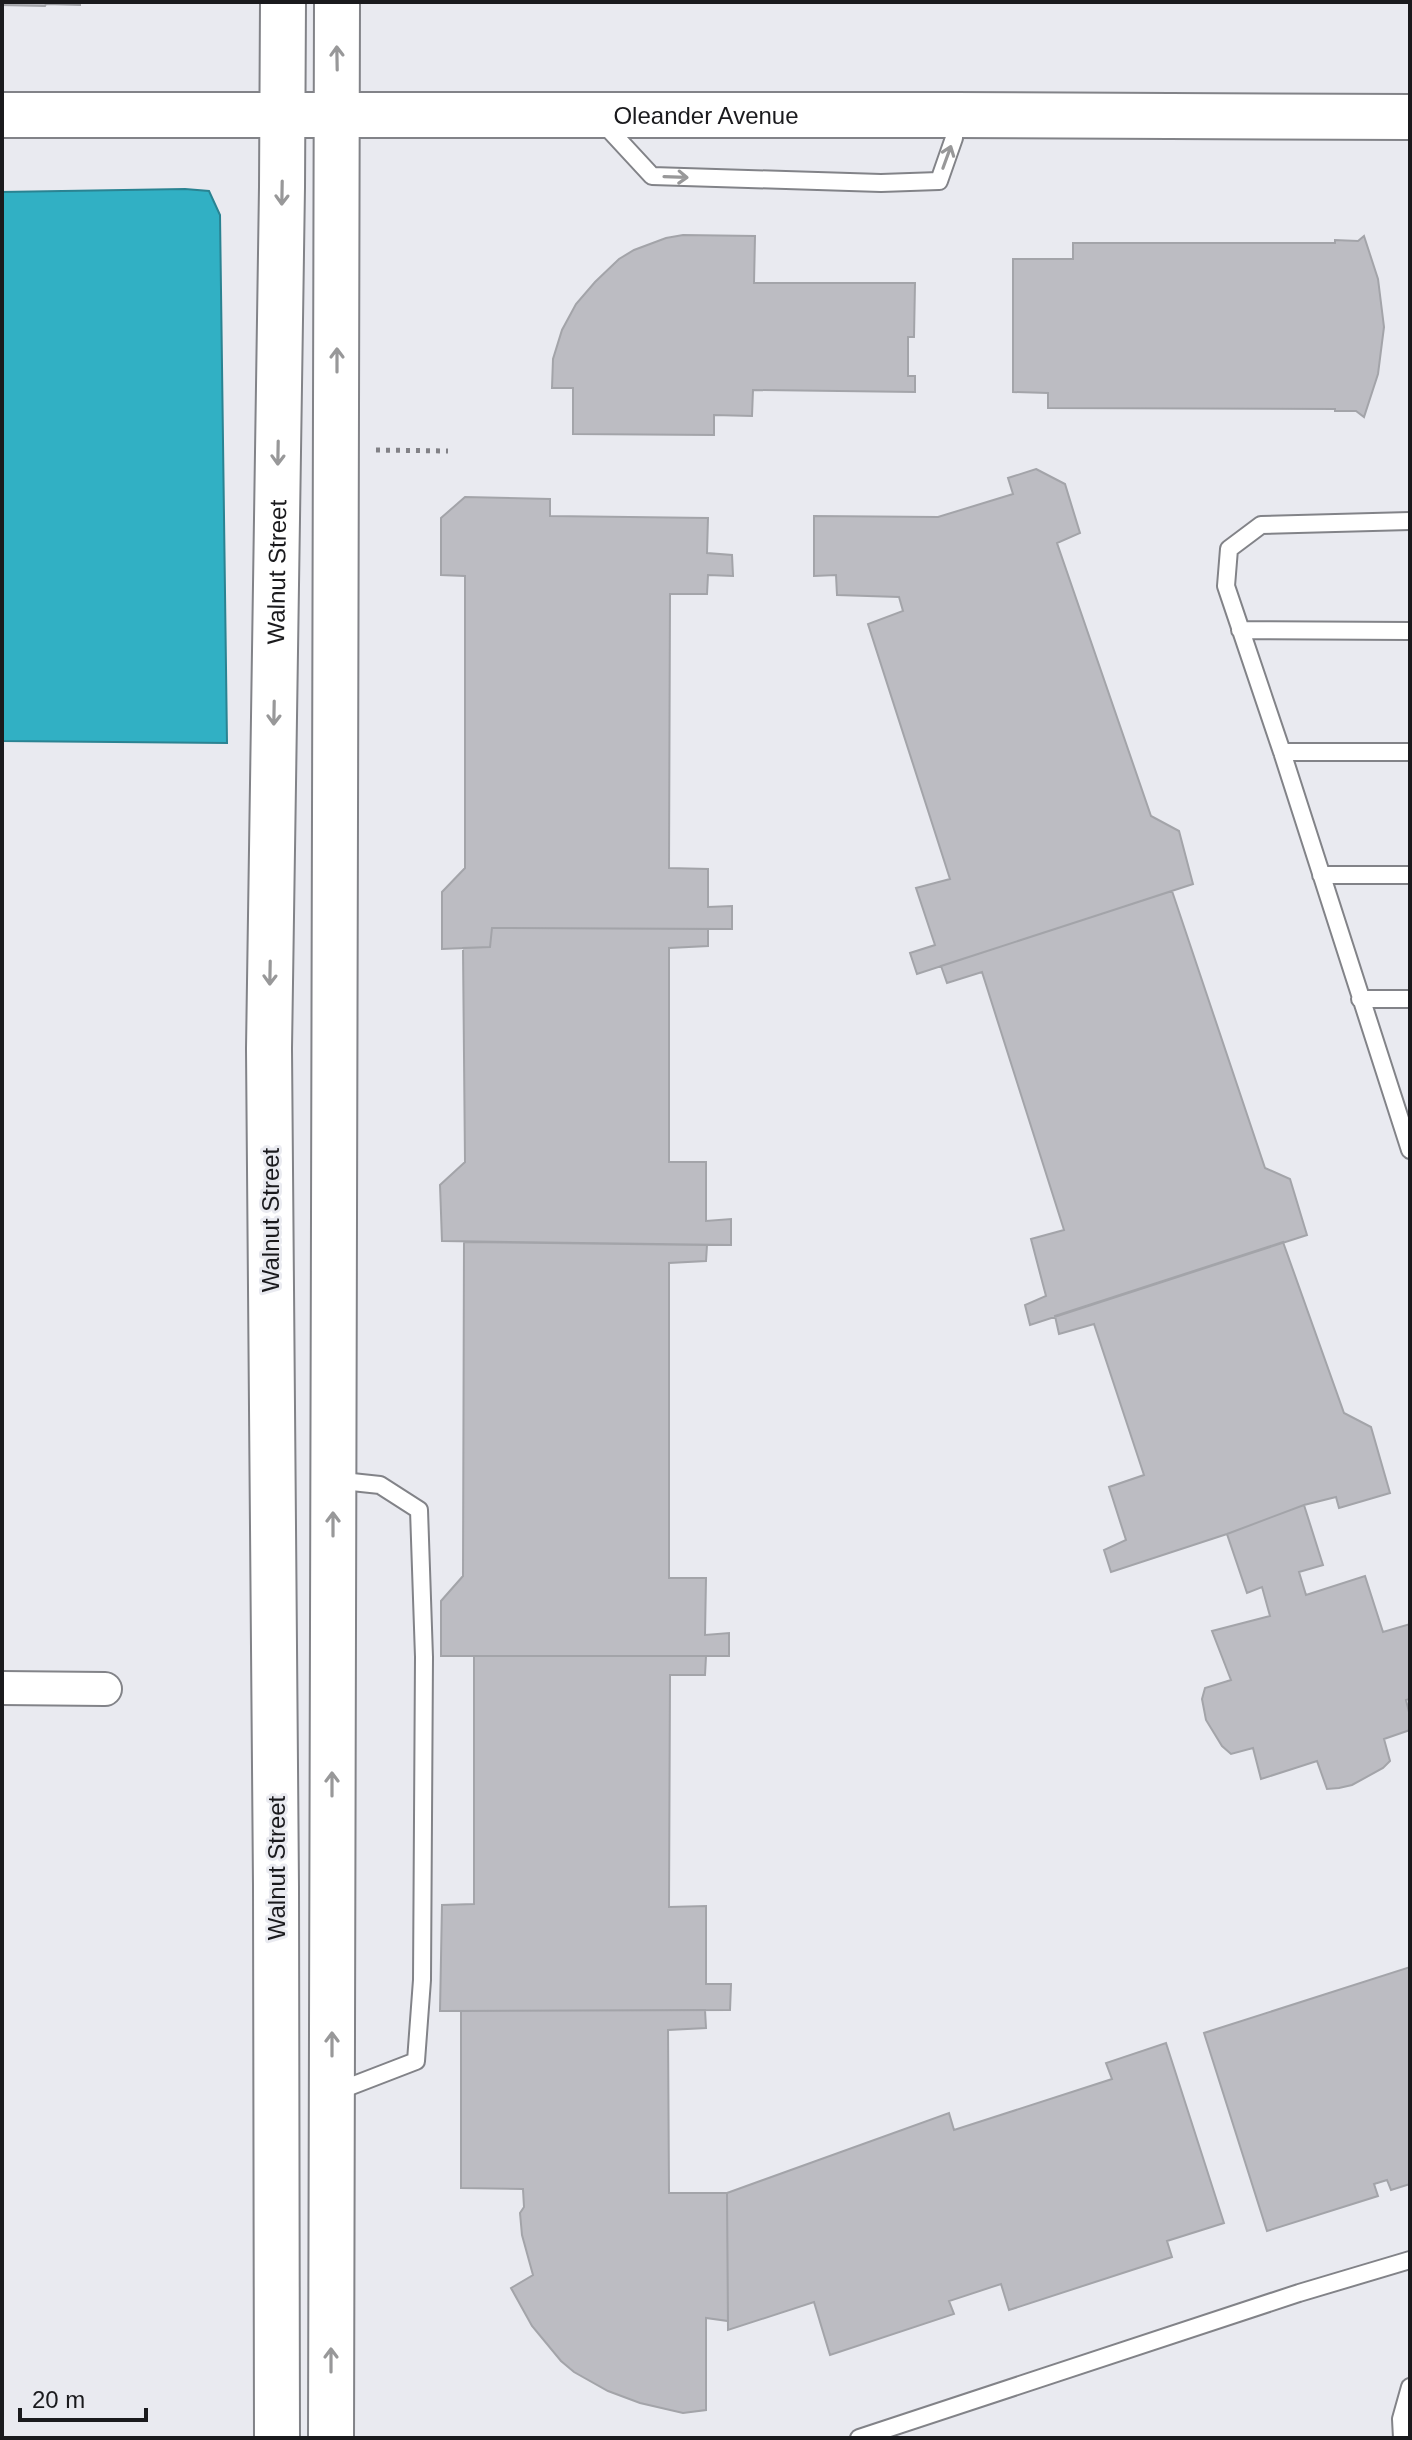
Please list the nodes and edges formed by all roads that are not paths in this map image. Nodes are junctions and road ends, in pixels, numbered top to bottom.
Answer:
1 (283, 2) edge
2 (337, 2) edge
3 (2, 115) edge
4 (283, 115) junction
5 (337, 115) junction
6 (954, 115) junction
7 (596, 116) junction
8 (1410, 117) edge
9 (1410, 521) edge
10 (1240, 630) junction
11 (1410, 631) edge
12 (1282, 752) junction
13 (1410, 752) edge
14 (1321, 875) junction
15 (1410, 875) edge
16 (1360, 999) junction
17 (1410, 999) edge
18 (1410, 1150) edge
19 (333, 1480) junction
20 (2, 1688) edge
21 (105, 1689) dead end
22 (332, 2094) junction
23 (1410, 2260) edge
24 (1410, 2387) edge
25 (277, 2438) edge
26 (331, 2438) edge
27 (859, 2438) edge
28 (1402, 2438) edge

1 - 4 street, Walnut Street
5 -> 2 street
3 - 4 street, Oleander Avenue
4 - 5 street, Oleander Avenue
4 -> 25 street, Walnut Street
5 - 7 street, Oleander Avenue
19 -> 5 street
6 - 7 street, Oleander Avenue
7 -> 6 lane
6 - 8 street, Oleander Avenue
9 - 10 lane
10 - 11 lane
10 - 12 lane
12 - 13 lane
12 - 14 lane
14 - 15 lane
14 - 16 lane
16 - 17 lane
16 - 18 lane
22 -> 19 street
19 - 22 lane
20 - 21 street
26 -> 22 street
23 - 27 lane
24 - 28 lane

